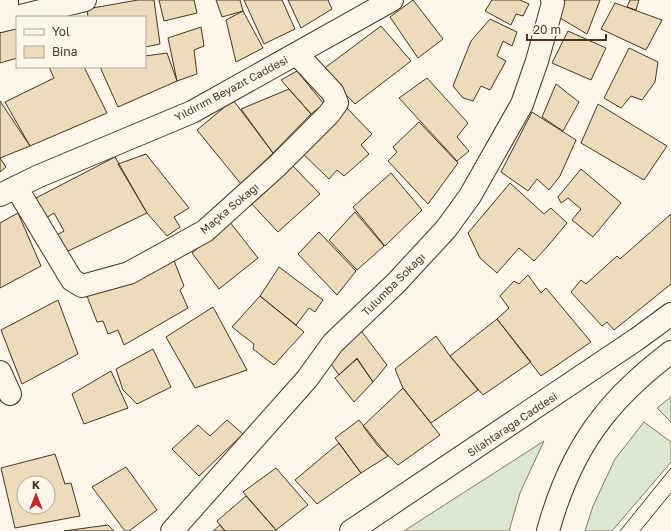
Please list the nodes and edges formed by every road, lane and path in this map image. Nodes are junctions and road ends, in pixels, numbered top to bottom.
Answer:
1 (85, 0) edge
2 (392, 0) edge
3 (552, 0) edge
4 (5, 13) edge
5 (297, 54) junction
6 (8, 191) edge
7 (671, 314) edge
8 (671, 352) edge
9 (0, 372) edge
10 (10, 394) dead end
11 (172, 531) edge
12 (351, 531) edge
13 (548, 531) edge

1 - 4 street
2 - 5 street, Yıldırım Beyazıt Caddesi
3 - 11 street, Tulumba Sokağı
5 - 6 street, Yıldırım Beyazıt Caddesi
5 - 6 street, Maçka Sokağı
7 - 12 street, Silahtarağa Caddesi
8 - 13 street
9 - 10 street

